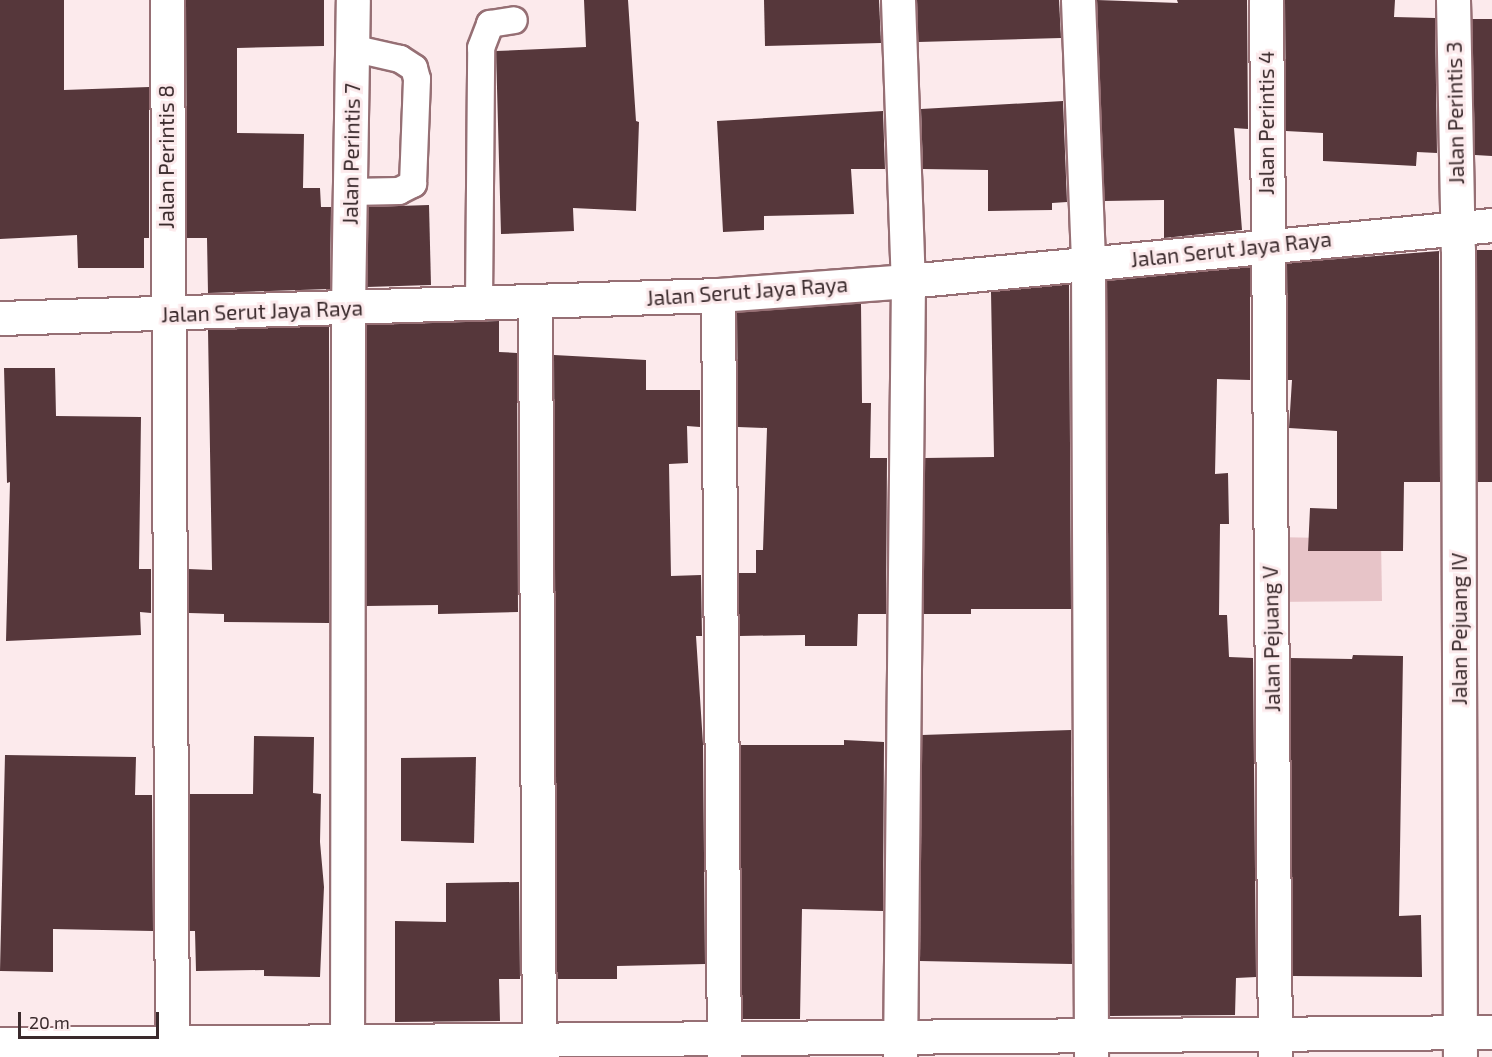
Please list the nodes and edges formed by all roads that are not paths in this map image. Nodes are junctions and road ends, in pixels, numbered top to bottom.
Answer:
1 (167, 0) edge
2 (353, 0) edge
3 (898, 0) edge
4 (1078, 0) edge
5 (1266, 0) edge
6 (1453, 0) edge
7 (514, 20) dead end
8 (352, 48) junction
9 (350, 192) junction
10 (1492, 225) edge
11 (1458, 226) junction
12 (1267, 245) junction
13 (1088, 263) junction
14 (908, 281) junction
15 (718, 295) junction
16 (479, 302) junction
17 (535, 303) junction
18 (348, 309) junction
19 (166, 313) junction
20 (0, 318) edge
21 (1492, 1032) edge
22 (0, 1044) edge
23 (1460, 1044) edge
24 (1275, 1045) edge
25 (1091, 1046) edge
26 (723, 1047) edge
27 (900, 1047) edge
28 (540, 1048) edge
29 (347, 1049) edge
30 (172, 1050) edge

1 - 19 street, Jalan Perintis 8
2 - 8 street, Jalan Perintis 7
3 - 14 street
4 - 13 street
5 - 12 street, Jalan Perintis 4
6 - 11 street, Jalan Perintis 3
7 - 16 lane
8 - 9 street, Jalan Perintis 7
8 - 9 lane
9 - 18 street, Jalan Perintis 7
10 - 11 street, Jalan Serut Jaya Raya
11 - 12 street, Jalan Serut Jaya Raya
11 - 23 street, Jalan Pejuang IV
12 - 13 street, Jalan Serut Jaya Raya
12 - 24 street, Jalan Pejuang V
13 - 14 street, Jalan Serut Jaya Raya
13 - 25 street
14 - 15 street, Jalan Serut Jaya Raya
14 - 27 street
15 - 17 street, Jalan Serut Jaya Raya
15 - 26 street
16 - 17 street, Jalan Serut Jaya Raya
16 - 18 street, Jalan Serut Jaya Raya
17 - 28 street
18 - 19 street, Jalan Serut Jaya Raya
18 - 29 street, Jalan Perintis 7
19 - 20 street, Jalan Serut Jaya Raya
19 - 30 street, Jalan Perintis 8
21 - 23 street
22 - 30 street
23 - 24 street
24 - 25 street
25 - 27 street
26 - 27 street
26 - 28 street
28 - 29 street
29 - 30 street

